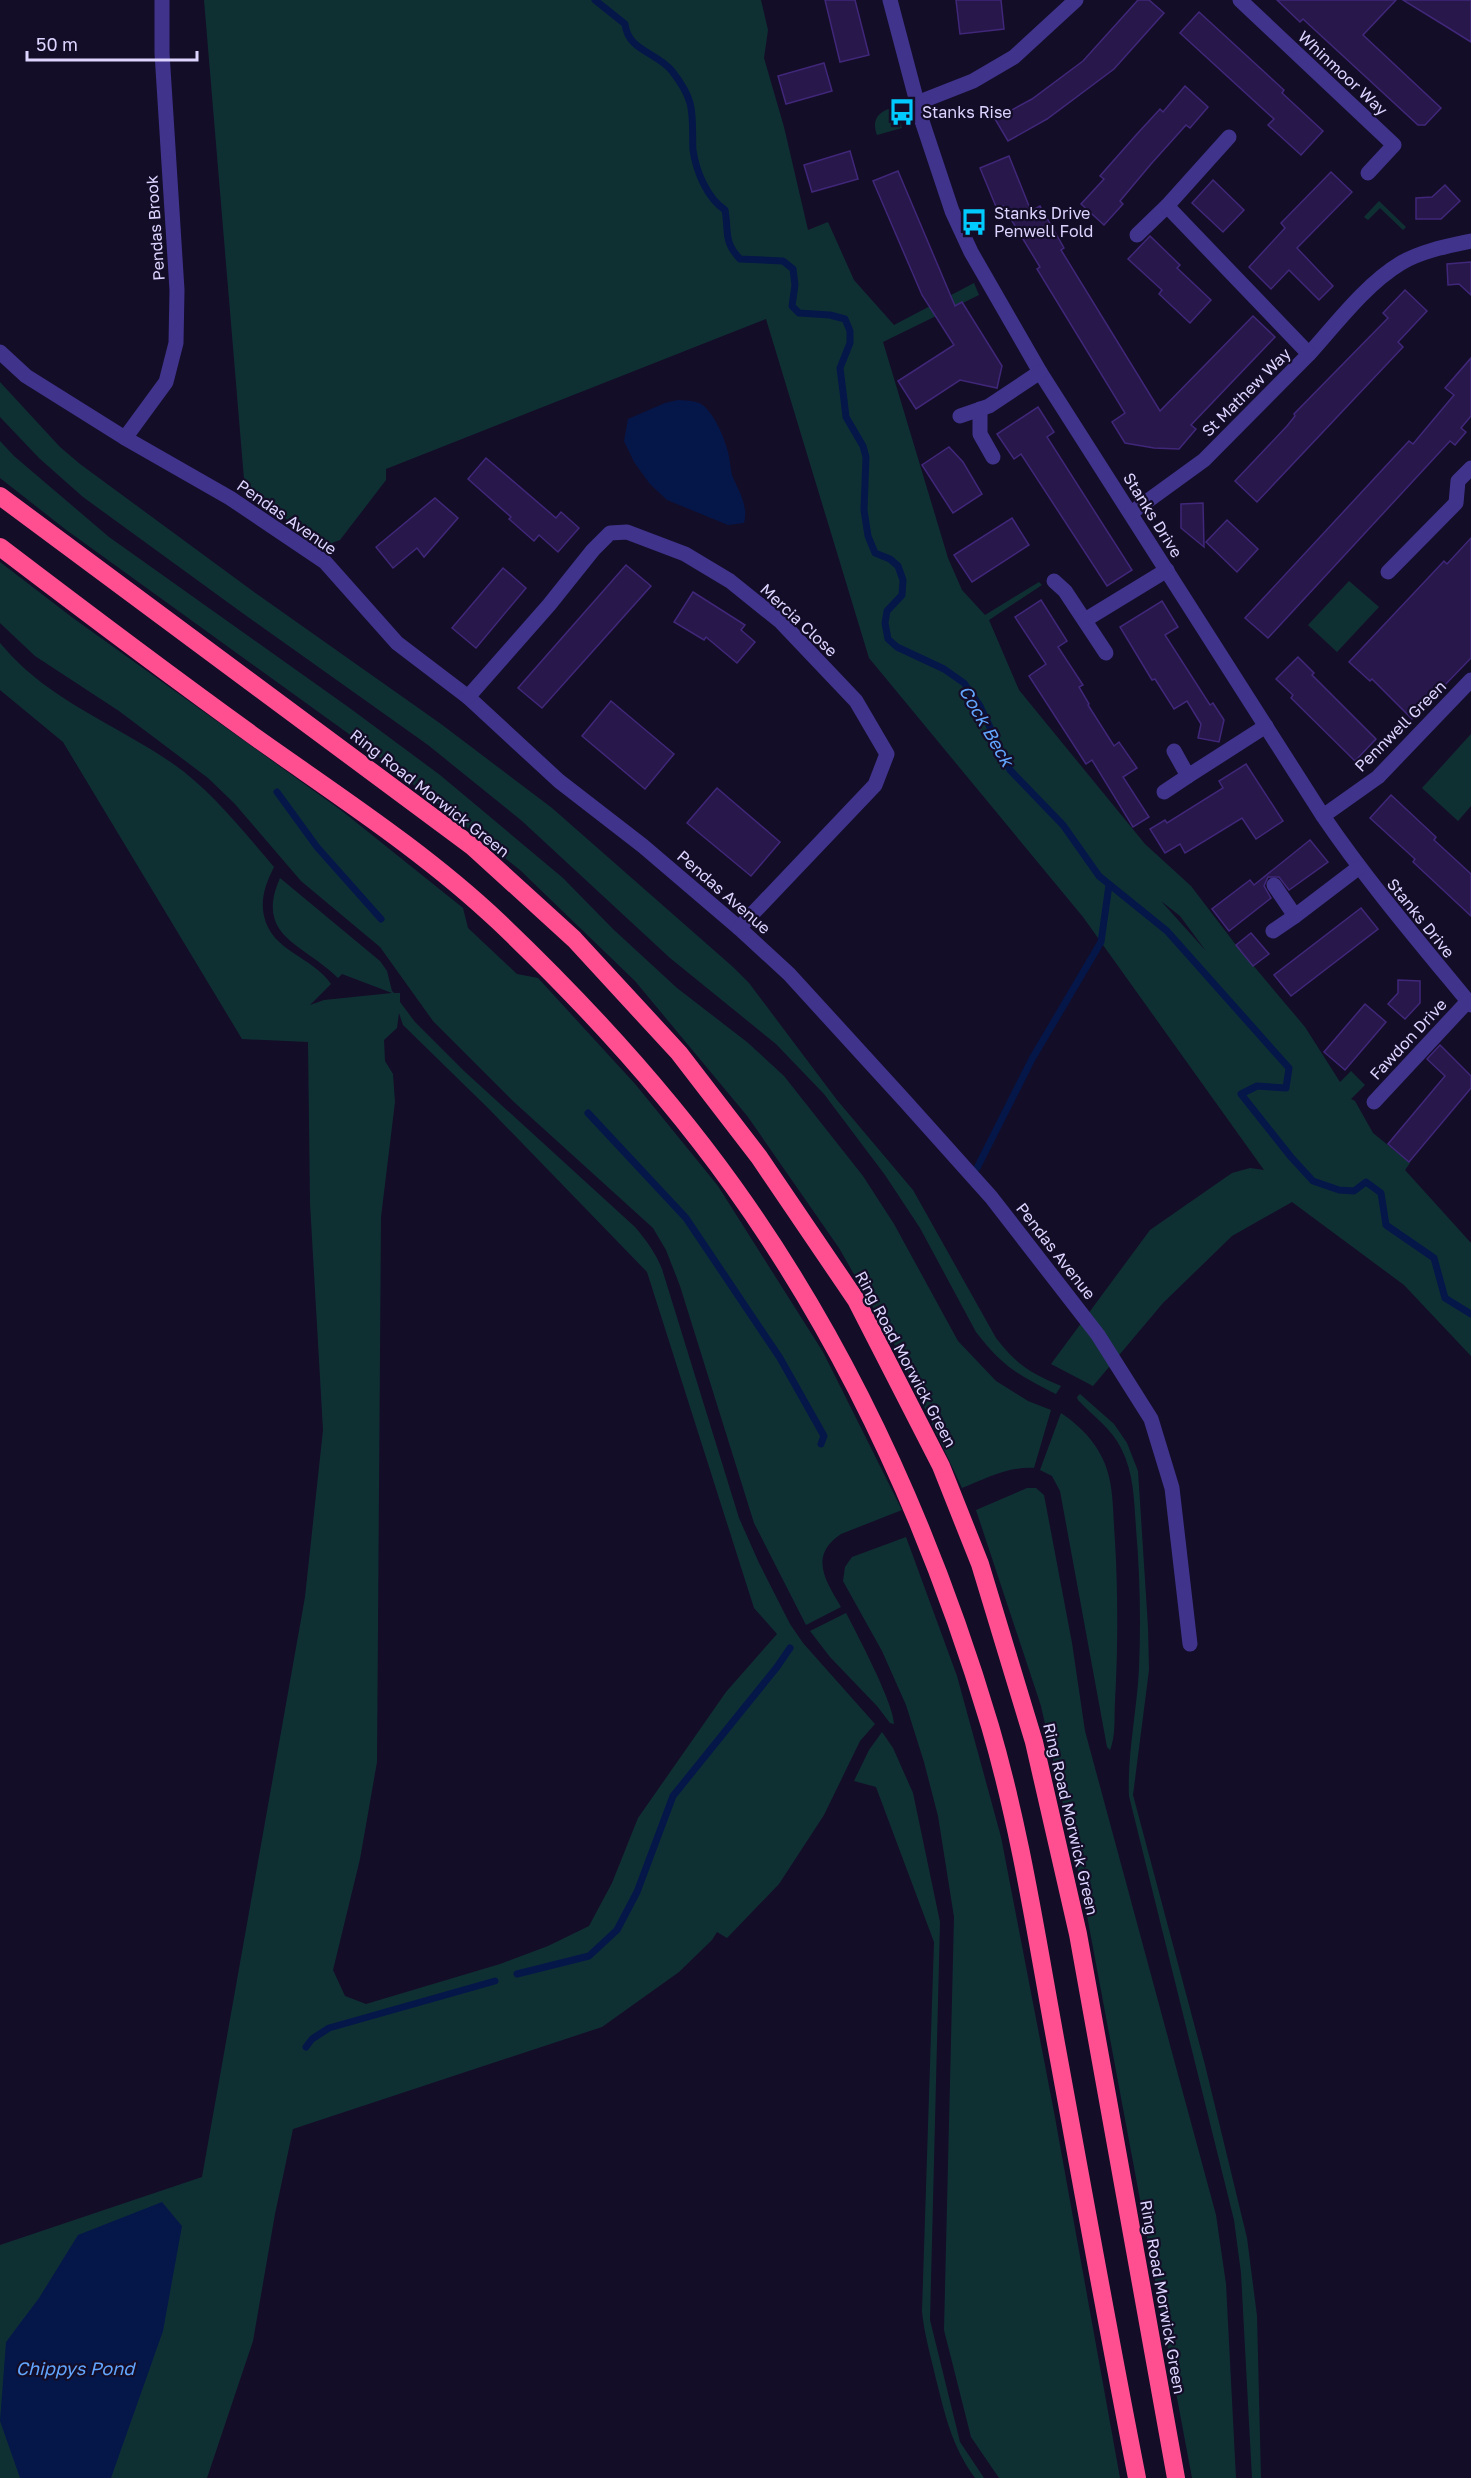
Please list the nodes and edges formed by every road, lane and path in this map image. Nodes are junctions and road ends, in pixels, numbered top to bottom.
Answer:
1 (162, 0) edge
2 (890, 0) edge
3 (1076, 0) edge
4 (1240, 0) edge
5 (917, 103) junction
6 (1229, 137) dead end
7 (1368, 173) dead end
8 (1167, 206) junction
9 (1137, 235) dead end
10 (1471, 241) edge
11 (0, 352) edge
12 (1309, 354) junction
13 (1040, 372) junction
14 (980, 409) junction
15 (960, 416) dead end
16 (125, 438) junction
17 (993, 457) dead end
18 (1471, 468) edge
19 (0, 496) edge
20 (1131, 513) junction
21 (0, 547) edge
22 (1167, 570) junction
23 (1388, 572) dead end
24 (1054, 581) dead end
25 (1085, 620) junction
26 (1106, 653) dead end
27 (1471, 680) edge
28 (468, 697) junction
29 (1266, 726) junction
30 (1174, 751) dead end
31 (1188, 776) junction
32 (1164, 792) dead end
33 (1323, 816) junction
34 (1359, 868) junction
35 (1274, 885) dead end
36 (1295, 916) junction
37 (739, 928) junction
38 (1273, 931) dead end
39 (1469, 1003) edge
40 (1374, 1102) dead end
41 (1190, 1644) dead end
42 (1137, 2478) edge
43 (1176, 2478) edge

1 - 16 street, Pendas Brook
2 - 5 street, Stanks Drive
3 - 5 street
4 - 7 street, Whinmoor Way
5 - 13 street, Stanks Drive
6 - 8 street
8 - 9 street
8 - 12 street, St Mathew Way
10 - 12 street
11 - 16 street, Pendas Avenue
12 - 20 street, St Mathew Way
13 - 14 street
13 - 20 street, Stanks Drive
14 - 15 street
14 - 17 street
16 - 28 street, Pendas Avenue
18 - 23 street
19 - 43 highway, Ring Road Morwick Green
20 - 22 street, Stanks Drive
21 - 42 highway
22 - 25 street
22 - 29 street, Stanks Drive
24 - 25 street
25 - 26 street
27 - 33 street, Pennwell Green
28 - 37 street, Pendas Avenue
28 - 37 street, Mercia Close
29 - 31 street
29 - 33 street, Stanks Drive
30 - 31 street
31 - 32 street
33 - 34 street, Stanks Drive
34 - 36 street
34 - 39 street, Stanks Drive
35 - 36 street
36 - 38 street
37 - 41 street, Pendas Avenue
39 - 40 street, Fawdon Drive

